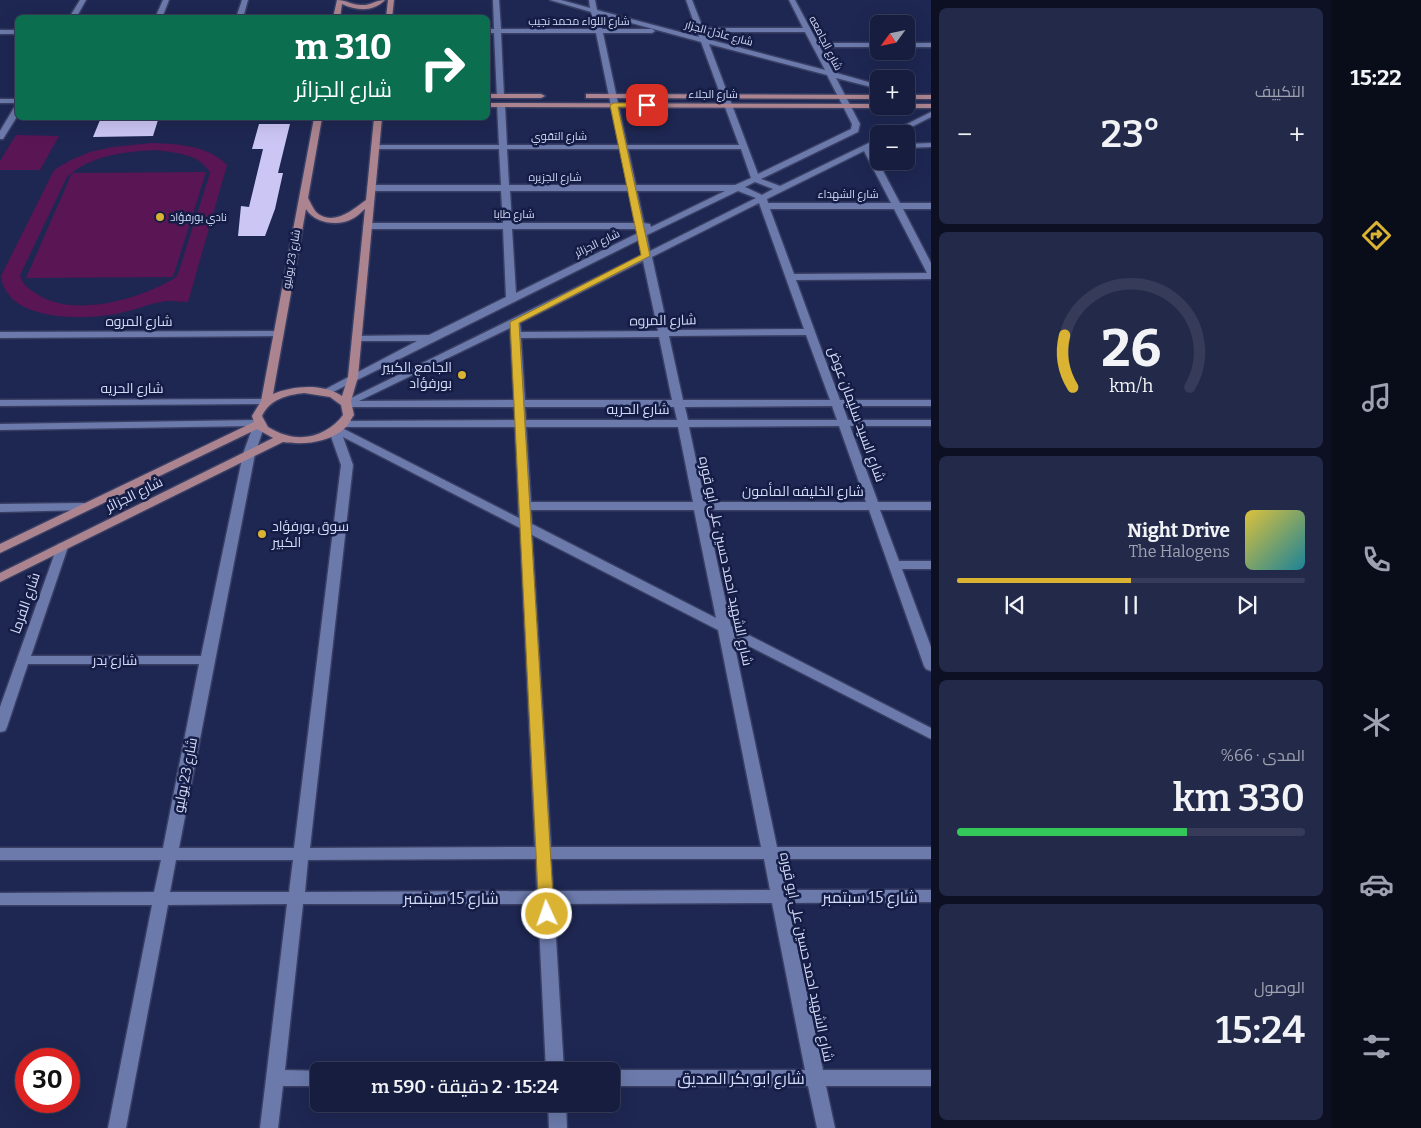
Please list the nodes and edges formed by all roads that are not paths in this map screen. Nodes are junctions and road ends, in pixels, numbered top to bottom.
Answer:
1 (83, 0) edge
2 (166, 0) edge
3 (245, 0) edge
4 (341, 0) edge
5 (382, 0) edge
6 (391, 0) edge
7 (496, 0) edge
8 (553, 0) edge
9 (689, 0) edge
10 (792, 0) edge
11 (593, 5) edge
12 (74, 15) edge
13 (159, 15) edge
14 (240, 15) edge
15 (337, 15) edge
16 (389, 15) edge
17 (700, 30) junction
18 (807, 30) junction
19 (490, 31) edge
20 (498, 31) junction
21 (598, 31) junction
22 (670, 31) junction
23 (0, 32) edge
24 (15, 32) edge
25 (704, 40) junction
26 (815, 45) junction
27 (870, 45) edge
28 (915, 45) edge
29 (931, 46) edge
30 (830, 74) junction
31 (870, 85) edge
32 (547, 96) dead end
33 (584, 96) dead end
34 (841, 96) junction
35 (870, 96) edge
36 (915, 96) edge
37 (490, 97) edge
38 (725, 97) junction
39 (931, 97) edge
40 (613, 100) junction
41 (0, 101) edge
42 (15, 101) edge
43 (501, 101) junction
44 (490, 104) edge
45 (729, 106) junction
46 (846, 106) junction
47 (870, 106) edge
48 (915, 106) edge
49 (931, 106) edge
50 (15, 113) edge
51 (931, 114) edge
52 (318, 120) edge
53 (378, 120) edge
54 (909, 125) edge
55 (0, 137) edge
56 (870, 144) edge
57 (931, 145) edge
58 (866, 146) junction
59 (870, 146) edge
60 (915, 146) edge
61 (375, 147) junction
62 (503, 147) junction
63 (623, 147) junction
64 (744, 147) junction
65 (756, 180) junction
66 (371, 188) junction
67 (505, 188) junction
68 (632, 188) junction
69 (739, 188) junction
70 (780, 189) junction
71 (302, 197) junction
72 (370, 201) junction
73 (764, 202) junction
74 (896, 206) junction
75 (931, 206) edge
76 (367, 226) junction
77 (507, 226) junction
78 (640, 231) junction
79 (646, 256) junction
80 (931, 272) edge
81 (931, 276) edge
82 (791, 277) junction
83 (511, 299) junction
84 (515, 329) junction
85 (811, 332) junction
86 (278, 334) junction
87 (663, 334) junction
88 (0, 335) edge
89 (356, 338) junction
90 (432, 338) junction
91 (353, 377) junction
92 (326, 392) junction
93 (265, 402) junction
94 (346, 403) junction
95 (931, 403) edge
96 (519, 404) junction
97 (678, 404) junction
98 (837, 404) junction
99 (1, 406) edge
100 (844, 423) junction
101 (931, 423) edge
102 (259, 424) junction
103 (520, 424) junction
104 (683, 424) junction
105 (0, 427) edge
106 (339, 428) junction
107 (282, 438) junction
108 (249, 454) junction
109 (525, 506) junction
110 (699, 506) junction
111 (874, 506) junction
112 (931, 506) edge
113 (84, 507) junction
114 (0, 508) edge
115 (526, 526) junction
116 (62, 547) junction
117 (0, 549) edge
118 (896, 565) junction
119 (931, 565) edge
120 (0, 578) edge
121 (724, 628) junction
122 (23, 660) junction
123 (207, 660) junction
124 (931, 666) edge
125 (0, 727) edge
126 (931, 734) edge
127 (543, 853) junction
128 (770, 853) junction
129 (931, 853) edge
130 (0, 854) edge
131 (170, 854) junction
132 (302, 854) junction
133 (931, 896) edge
134 (779, 897) junction
135 (546, 898) junction
136 (0, 899) edge
137 (161, 899) junction
138 (296, 899) junction
139 (555, 1062) edge
140 (275, 1078) junction
141 (310, 1078) edge
142 (620, 1078) edge
143 (816, 1078) junction
144 (931, 1078) edge
145 (557, 1112) edge
146 (117, 1128) edge
147 (270, 1128) edge
148 (558, 1128) edge
149 (826, 1128) edge

1 - 12 street
2 - 13 street
3 - 14 street
4 - 5 main road
4 - 15 main road
6 - 16 main road
7 - 20 street
8 - 11 street, شارع عادل الجزار
9 - 17 street
10 - 18 street, شارع الجامعه
11 - 21 street, شارع الشهيد احمد حسين على ابو قوره
11 - 22 street, شارع عادل الجزار
17 - 18 street
17 - 25 street
18 - 26 street, شارع الجامعه
19 - 20 street, شارع اللواء محمد نجيب
20 - 21 street, شارع اللواء محمد نجيب
20 - 43 street
21 - 22 street, شارع اللواء محمد نجيب
21 - 40 street, شارع الشهيد احمد حسين على ابو قوره
22 - 25 street, شارع عادل الجزار
23 - 24 street
25 - 30 street, شارع عادل الجزار
25 - 38 street
26 - 27 street
26 - 30 street, شارع الجامعه
28 - 29 street
30 - 31 street, شارع عادل الجزار
30 - 34 street, شارع الجامعه
32 - 43 main road, شارع الجلاء
33 - 40 main road, شارع الجلاء
34 - 35 main road, شارع الجلاء
34 - 38 main road, شارع الجلاء
34 - 46 street, شارع الجامعه
36 - 39 main road
37 - 43 main road, شارع الجلاء
38 - 40 main road, شارع الجلاء
38 - 45 street
40 - 43 main road, شارع الجلاء
40 - 45 main road, شارع الجلاء
40 - 63 street, شارع الشهيد احمد حسين على ابو قوره
41 - 42 street
43 - 44 main road, شارع الجلاء
43 - 62 street
45 - 46 main road, شارع الجلاء
45 - 64 street
46 - 47 main road, شارع الجلاء
46 - 65 street, شارع الجزائر
48 - 49 main road
50 - 55 street
51 - 54 street
52 - 71 main road, شارع 23 يوليو
53 - 61 main road
56 - 58 street
57 - 60 street
58 - 59 street
58 - 70 street
58 - 74 street
61 - 62 street, شارع التقوي
61 - 66 main road
62 - 63 street, شارع التقوي
62 - 67 street
63 - 64 street, شارع التقوي
63 - 68 street, شارع الشهيد احمد حسين على ابو قوره
64 - 65 street
65 - 69 street, شارع الجزائر
65 - 70 street
66 - 67 street, شارع الجزيره
66 - 72 main road
67 - 68 street, شارع الجزيره
67 - 77 street
68 - 69 street, شارع الجزيره
68 - 78 street, شارع الشهيد احمد حسين على ابو قوره
69 - 73 street
69 - 78 street, شارع الجزائر
70 - 73 street
71 - 72 main road
71 - 86 main road, شارع 23 يوليو
72 - 76 main road
73 - 74 street, شارع الشهداء
73 - 79 street
73 - 82 street, شارع السيد سليمان عوض
74 - 75 street, شارع الشهداء
74 - 80 street
76 - 77 street, شارع طابا
76 - 89 main road
77 - 78 street, شارع طابا
77 - 83 street
78 - 79 street, شارع الشهيد احمد حسين على ابو قوره
78 - 83 street, شارع الجزائر
79 - 84 street
79 - 87 street, شارع الشهيد احمد حسين على ابو قوره
81 - 82 street
82 - 85 street, شارع السيد سليمان عوض
83 - 90 street, شارع الجزائر
84 - 87 street, شارع المروه
84 - 94 street
84 - 96 street
85 - 87 street, شارع المروه
85 - 98 street, شارع السيد سليمان عوض
86 - 88 street, شارع المروه
86 - 93 main road, شارع 23 يوليو
87 - 97 street, شارع الشهيد احمد حسين على ابو قوره
89 - 90 street
89 - 91 main road
90 - 91 street, شارع الجزائر
91 - 92 street, شارع الجزائر
91 - 94 main road
92 - 93 main road
92 - 94 main road
93 - 99 street, شارع الحريه
93 - 102 main road, شارع 23 يوليو
94 - 96 street, شارع الحريه
94 - 106 main road
95 - 98 street, شارع الحريه
96 - 97 street, شارع الحريه
96 - 103 street
97 - 98 street, شارع الحريه
97 - 104 street, شارع الشهيد احمد حسين على ابو قوره
98 - 100 street, شارع السيد سليمان عوض
100 - 101 street, شارع الحريه
100 - 104 street, شارع الحريه
100 - 111 street, شارع السيد سليمان عوض
102 - 105 street
102 - 107 main road
102 - 108 street, شارع 23 يوليو
102 - 113 main road, شارع الجزائر
103 - 104 street, شارع الحريه
103 - 106 street, شارع الحريه
103 - 109 street
104 - 110 street, شارع الشهيد احمد حسين على ابو قوره
106 - 107 main road
106 - 115 street
106 - 132 street
107 - 108 main road, شارع الجزائر
108 - 116 main road, شارع الجزائر
108 - 123 street, شارع 23 يوليو
109 - 110 street, شارع الخليفه المأمون
109 - 115 street
110 - 111 street, شارع الخليفه المأمون
110 - 121 street, شارع الشهيد احمد حسين على ابو قوره
111 - 112 street, شارع الخليفه المأمون
111 - 118 street, شارع السيد سليمان عوض
113 - 114 street
113 - 117 main road, شارع الجزائر
115 - 121 street
115 - 127 street
116 - 120 main road, شارع الجزائر
116 - 122 street, شارع الفرما
118 - 119 street
118 - 124 street, شارع السيد سليمان عوض
121 - 126 street
121 - 128 street, شارع الشهيد احمد حسين على ابو قوره
122 - 123 street, شارع بدر
122 - 125 street, شارع الفرما
123 - 131 street, شارع 23 يوليو
127 - 128 street
127 - 132 street
127 - 135 street
128 - 129 street
128 - 134 street, شارع الشهيد احمد حسين على ابو قوره
130 - 131 street
131 - 132 street
131 - 137 street, شارع 23 يوليو
132 - 138 street
133 - 134 street, شارع 15 سبتمبر
134 - 135 street, شارع 15 سبتمبر
134 - 143 street, شارع الشهيد احمد حسين على ابو قوره
135 - 138 street, شارع 15 سبتمبر
135 - 139 street
136 - 137 street, شارع 15 سبتمبر
137 - 138 street, شارع 15 سبتمبر
137 - 146 street, شارع 23 يوليو
138 - 140 street
140 - 141 street
140 - 147 street
142 - 143 street, شارع ابو بكر الصديق
143 - 144 street, شارع ابو بكر الصديق
143 - 149 street, شارع الشهيد احمد حسين على ابو قوره
145 - 148 street

